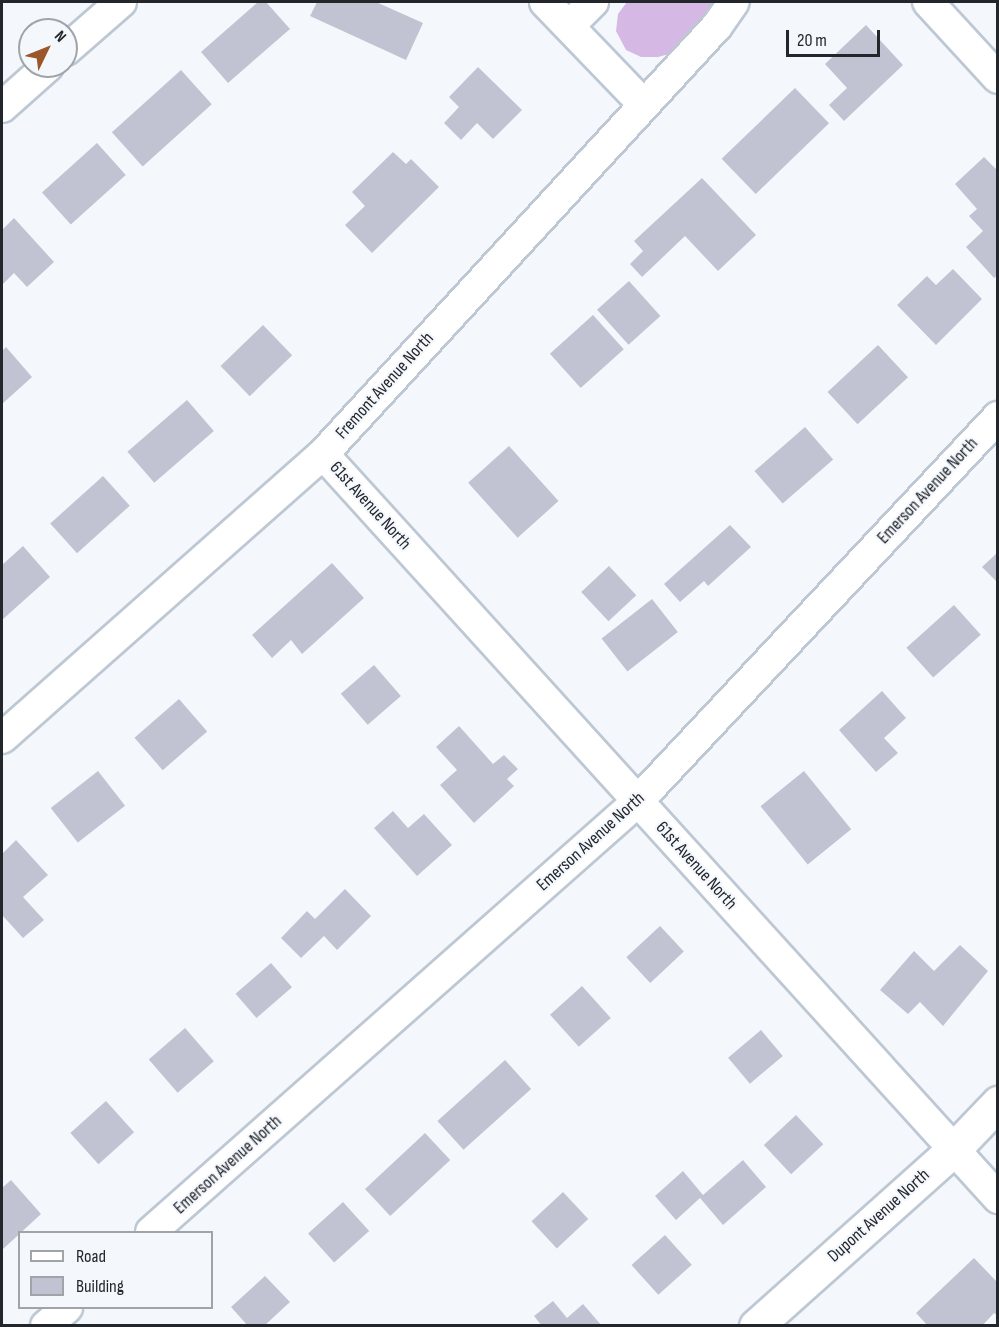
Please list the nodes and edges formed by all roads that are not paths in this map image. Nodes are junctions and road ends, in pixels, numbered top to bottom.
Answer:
1 (121, 2) edge
2 (545, 2) edge
3 (593, 2) edge
4 (734, 2) edge
5 (928, 2) edge
6 (569, 26) junction
7 (78, 40) edge
8 (35, 78) edge
9 (998, 78) edge
10 (643, 104) junction
11 (2, 107) edge
12 (998, 417) edge
13 (322, 454) junction
14 (2, 738) edge
15 (638, 802) junction
16 (998, 1103) edge
17 (954, 1149) junction
18 (998, 1198) edge
19 (153, 1231) edge
20 (66, 1309) edge
21 (46, 1326) edge
22 (756, 1326) edge

1 - 7 street
2 - 6 street
3 - 6 street
4 - 10 street, Fremont Avenue North
5 - 9 street
6 - 10 street
8 - 11 street
10 - 13 street, Fremont Avenue North
12 - 15 street, Emerson Avenue North
13 - 14 street, Fremont Avenue North
13 - 15 street, 61st Avenue North
15 - 17 street, 61st Avenue North
15 - 19 street, Emerson Avenue North
16 - 17 street, Dupont Avenue North
17 - 18 street, 61st Avenue North
17 - 22 street, Dupont Avenue North
20 - 21 street

